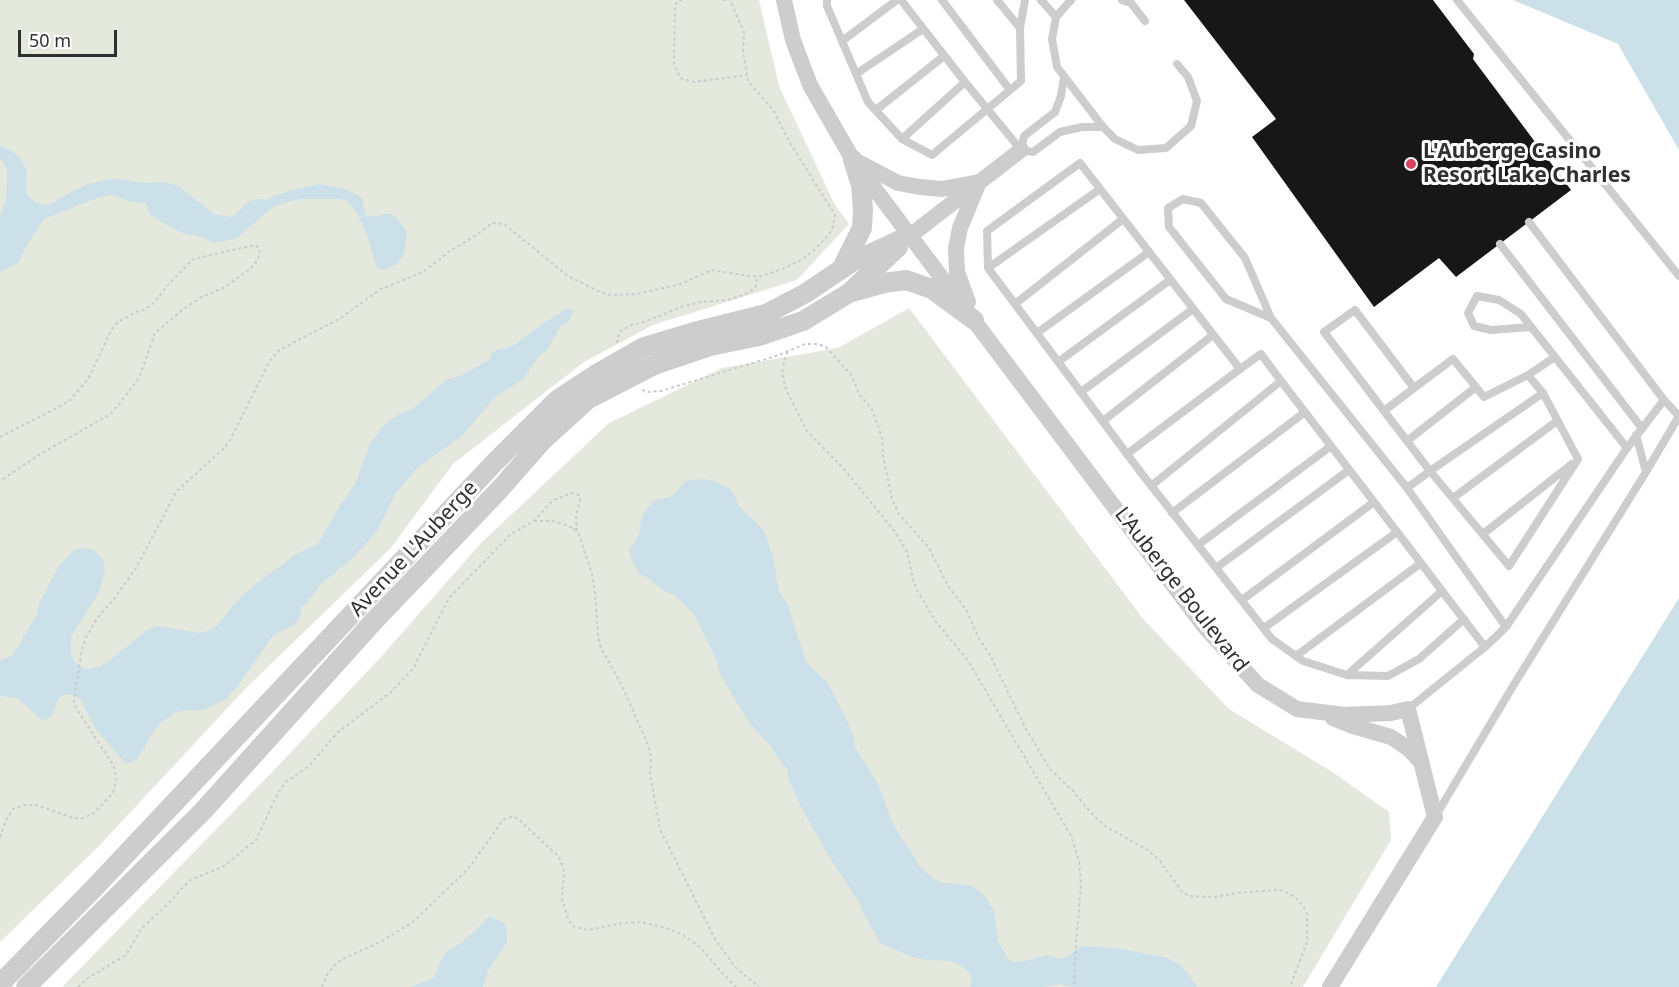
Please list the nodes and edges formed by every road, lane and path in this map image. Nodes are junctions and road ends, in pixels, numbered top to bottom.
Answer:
1 (682, 0) edge
2 (723, 0) edge
3 (730, 0) edge
4 (784, 0) edge
5 (834, 0) edge
6 (899, 0) edge
7 (942, 0) edge
8 (998, 0) edge
9 (1025, 0) edge
10 (1041, 0) edge
11 (1071, 0) edge
12 (1122, 0) edge
13 (1456, 0) edge
14 (827, 3) edge
15 (1056, 17) junction
16 (1145, 21) dead end
17 (1020, 28) junction
18 (923, 29) junction
19 (842, 41) junction
20 (944, 56) junction
21 (1177, 64) dead end
22 (856, 74) junction
23 (747, 75) junction
24 (1064, 77) junction
25 (964, 82) junction
26 (1010, 90) junction
27 (876, 110) junction
28 (987, 110) junction
29 (1103, 127) junction
30 (902, 139) junction
31 (1021, 150) junction
32 (853, 160) junction
33 (979, 182) junction
34 (1100, 189) junction
35 (1123, 219) junction
36 (1529, 222) dead end
37 (911, 235) junction
38 (1500, 244) dead end
39 (1149, 252) junction
40 (842, 268) junction
41 (988, 268) junction
42 (757, 276) junction
43 (1679, 276) edge
44 (1170, 280) junction
45 (849, 293) junction
46 (1015, 304) junction
47 (1193, 309) junction
48 (1271, 318) junction
49 (974, 320) junction
50 (1531, 327) junction
51 (1037, 333) junction
52 (1213, 335) junction
53 (788, 351) junction
54 (1555, 357) junction
55 (1058, 362) junction
56 (628, 367) junction
57 (1239, 369) junction
58 (1528, 375) junction
59 (1281, 381) junction
60 (1476, 387) junction
61 (1414, 388) junction
62 (1081, 392) junction
63 (1543, 393) junction
64 (1664, 399) junction
65 (1384, 411) junction
66 (1305, 412) junction
67 (1679, 416) edge
68 (1557, 420) junction
69 (1103, 421) junction
70 (1638, 431) junction
71 (0, 436) edge
72 (1407, 441) junction
73 (1331, 446) junction
74 (1627, 448) junction
75 (1127, 454) junction
76 (1578, 459) junction
77 (1349, 470) junction
78 (1430, 471) junction
79 (1646, 472) junction
80 (0, 482) edge
81 (1151, 486) junction
82 (1407, 489) junction
83 (1453, 498) junction
84 (1374, 502) junction
85 (1172, 513) junction
86 (534, 521) junction
87 (573, 528) junction
88 (1397, 532) junction
89 (1483, 534) junction
90 (1198, 544) junction
91 (1421, 563) junction
92 (1216, 568) junction
93 (1442, 591) junction
94 (1242, 600) junction
95 (1464, 619) junction
96 (1506, 627) junction
97 (1264, 628) junction
98 (1485, 647) junction
99 (1296, 656) junction
100 (1347, 675) junction
101 (1408, 709) junction
102 (1316, 711) junction
103 (1422, 763) junction
104 (1435, 817) junction
105 (0, 837) edge
106 (0, 984) edge
107 (26, 987) edge
108 (78, 987) edge
109 (322, 987) edge
110 (736, 987) edge
111 (759, 987) edge
112 (1074, 987) edge
113 (1290, 987) edge
114 (1330, 987) edge

1 - 23 path
2 - 3 path
3 - 23 path
4 - 32 street, L'Auberge Boulevard
5 - 14 lane
6 - 18 lane
6 - 19 lane
7 - 26 lane
8 - 17 lane
9 - 17 lane
10 - 15 lane
11 - 15 lane
12 - 16 lane
13 - 43 lane
14 - 19 lane
15 - 24 lane
17 - 26 lane
18 - 20 lane
18 - 22 lane
19 - 22 lane
20 - 25 lane
20 - 27 lane
21 - 29 lane
22 - 27 lane
23 - 42 path
24 - 29 lane
24 - 31 lane
25 - 28 lane
25 - 30 lane
26 - 28 lane
27 - 30 lane
28 - 30 lane
28 - 31 lane
29 - 31 lane
31 - 33 street, Avenue L'Auberge
32 - 33 street
32 - 37 street, L'Auberge Boulevard
32 - 40 street
33 - 37 street, Avenue L'Auberge
33 - 49 street
34 - 35 lane
34 - 41 lane
34 - 41 lane
35 - 39 lane
35 - 46 lane
36 - 64 lane
37 - 40 street, Avenue L'Auberge
37 - 45 street, Avenue L'Auberge
37 - 49 street, L'Auberge Boulevard
38 - 70 lane
39 - 44 lane
39 - 51 lane
40 - 56 street, Avenue L'Auberge
41 - 46 lane
42 - 56 path
42 - 105 path
44 - 47 lane
44 - 55 lane
45 - 49 street
45 - 56 street, Avenue L'Auberge
46 - 51 lane
47 - 52 lane
47 - 62 lane
48 - 48 lane
48 - 82 lane
49 - 102 street, L'Auberge Boulevard
50 - 50 lane
50 - 54 lane
51 - 55 lane
52 - 57 lane
52 - 69 lane
53 - 56 path
53 - 112 path
53 - 113 path
54 - 58 lane
54 - 74 lane
55 - 62 lane
56 - 106 street, Avenue L'Auberge
56 - 107 street, Avenue L'Auberge
57 - 59 lane
57 - 75 lane
58 - 60 lane
58 - 63 lane
59 - 66 lane
59 - 81 lane
60 - 61 lane
60 - 72 lane
61 - 65 lane
61 - 65 lane
62 - 69 lane
63 - 68 lane
63 - 78 lane
64 - 67 lane
64 - 70 lane
65 - 72 lane
66 - 73 lane
66 - 85 lane
67 - 79 lane
68 - 76 lane
68 - 83 lane
69 - 75 lane
70 - 74 lane
70 - 79 lane
71 - 80 path
72 - 78 lane
73 - 77 lane
73 - 90 lane
74 - 96 lane
75 - 81 lane
76 - 89 lane
76 - 89 lane
77 - 84 lane
77 - 92 lane
78 - 82 lane
78 - 83 lane
79 - 104 lane
81 - 85 lane
82 - 96 lane
83 - 89 lane
84 - 88 lane
84 - 94 lane
85 - 90 lane
86 - 87 path
86 - 87 path
86 - 108 path
87 - 111 path
88 - 91 lane
88 - 97 lane
90 - 92 lane
91 - 93 lane
91 - 99 lane
92 - 94 lane
93 - 95 lane
93 - 100 lane
94 - 97 lane
95 - 98 lane
95 - 100 lane
96 - 98 lane
97 - 99 lane
98 - 101 lane
99 - 100 lane
101 - 102 street, L'Auberge Boulevard
101 - 103 street
102 - 103 street
103 - 104 street
104 - 114 street
109 - 110 path

